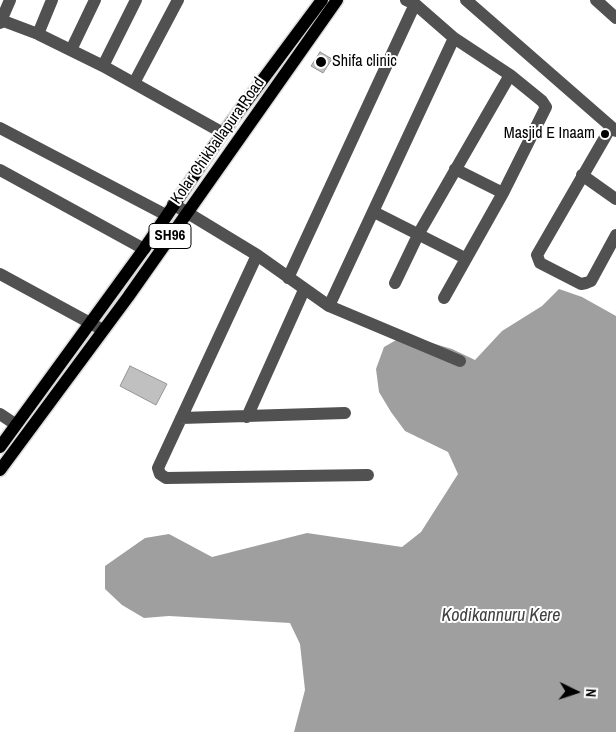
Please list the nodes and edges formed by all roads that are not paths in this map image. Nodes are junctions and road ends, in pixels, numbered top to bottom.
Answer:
1 (10, 0) edge
2 (52, 0) edge
3 (95, 0) edge
4 (136, 0) edge
5 (178, 0) edge
6 (322, 0) edge
7 (337, 0) edge
8 (466, 0) edge
9 (596, 0) edge
10 (411, 2) edge
11 (616, 18) edge
12 (1, 22) edge
13 (38, 34) junction
14 (454, 38) junction
15 (71, 50) junction
16 (103, 66) junction
17 (510, 75) junction
18 (134, 83) junction
19 (0, 128) edge
20 (614, 129) edge
21 (223, 133) junction
22 (455, 169) junction
23 (0, 170) edge
24 (582, 175) junction
25 (502, 193) junction
26 (616, 199) edge
27 (169, 210) junction
28 (374, 212) junction
29 (187, 214) junction
30 (419, 234) junction
31 (616, 235) edge
32 (144, 249) junction
33 (257, 255) junction
34 (465, 258) junction
35 (0, 274) edge
36 (288, 278) junction
37 (395, 283) dead end
38 (304, 290) junction
39 (444, 298) dead end
40 (329, 306) junction
41 (91, 322) junction
42 (103, 330) junction
43 (460, 362) dead end
44 (345, 413) dead end
45 (0, 414) edge
46 (247, 417) junction
47 (181, 418) junction
48 (15, 424) junction
49 (0, 447) edge
50 (0, 470) edge
51 (368, 475) dead end

1 - 12 street
2 - 13 street
3 - 15 street
4 - 16 street
5 - 18 street
6 - 21 main road, Kolar Chikballapura Road / SH96
7 - 29 main road, Kolar Chikballapura Road / SH96
8 - 20 street
9 - 11 street
10 - 14 street
10 - 36 street
12 - 13 street
13 - 15 street
14 - 17 street
14 - 28 street
15 - 16 street
16 - 18 street
17 - 22 street
17 - 25 street
18 - 21 street
19 - 27 street
20 - 24 street
21 - 27 main road, Kolar Chikballapura Road / SH96
22 - 25 street
22 - 30 street
23 - 32 street
24 - 26 street
24 - 31 street
25 - 34 street
27 - 29 street
27 - 32 main road, Kolar Chikballapura Road / SH96
28 - 30 street
28 - 40 street
29 - 33 street
29 - 42 main road, Kolar Chikballapura Road / SH96
30 - 34 street
30 - 37 street
32 - 41 main road, Kolar Chikballapura Road / SH96
33 - 36 street
33 - 47 street
34 - 39 street
35 - 41 street
36 - 38 street
38 - 40 street
38 - 46 street
40 - 43 street
41 - 42 street
41 - 48 main road, Kolar Chikballapura Road / SH96
42 - 50 main road, Kolar Chikballapura Road / SH96
44 - 46 street
45 - 48 street
46 - 47 street
47 - 51 street
48 - 49 main road, Kolar Chikballapura Road / SH96

